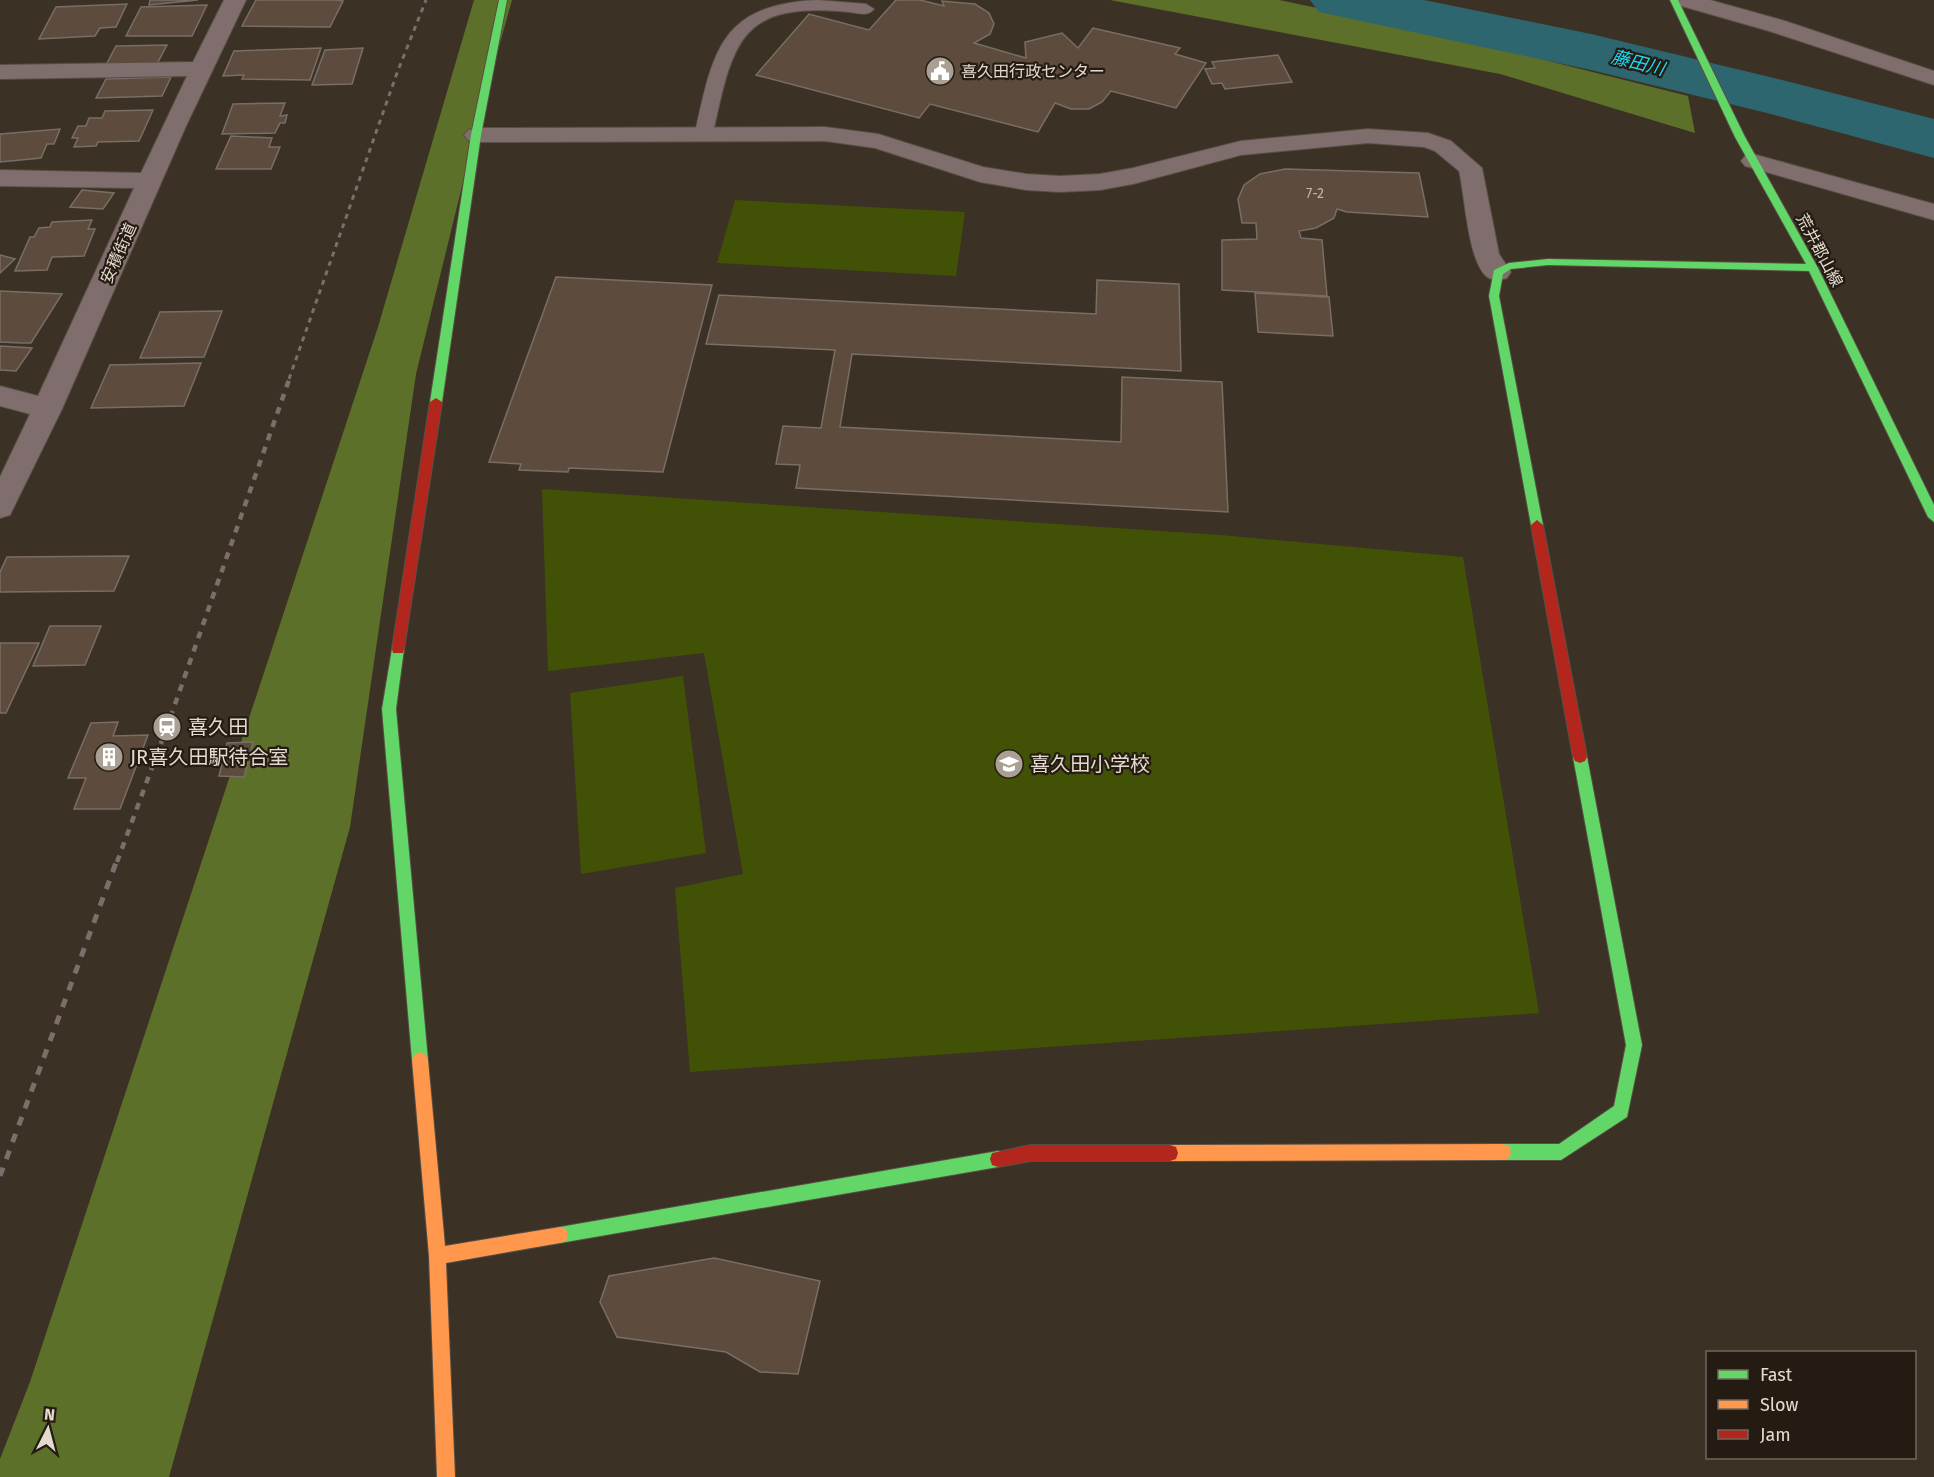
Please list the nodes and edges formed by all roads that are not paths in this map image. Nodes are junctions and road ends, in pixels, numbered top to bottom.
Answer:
1 (236, 0) edge
2 (503, 0) edge
3 (1674, 0) edge
4 (1684, 8) edge
5 (866, 9) dead end
6 (201, 69) junction
7 (0, 72) edge
8 (1934, 78) edge
9 (704, 133) junction
10 (476, 135) junction
11 (1753, 161) junction
12 (0, 178) edge
13 (150, 181) junction
14 (1934, 212) edge
15 (1813, 268) junction
16 (1498, 272) junction
17 (0, 396) edge
18 (48, 409) junction
19 (0, 507) edge
20 (1934, 517) edge
21 (436, 1256) junction
22 (446, 1477) edge

1 - 6 street, 安積街道
2 - 10 street
3 - 4 street, 荒井郡山線
4 - 8 street
4 - 11 street, 荒井郡山線
5 - 9 lane
6 - 7 street
6 - 13 street, 安積街道
9 - 10 street
9 - 16 street
10 - 21 street
11 - 14 street
11 - 15 street, 荒井郡山線
12 - 13 street
13 - 18 street, 安積街道
15 - 16 street
15 - 20 street, 荒井郡山線
16 - 21 street
17 - 18 street
18 - 19 street, 安積街道
21 - 22 street

